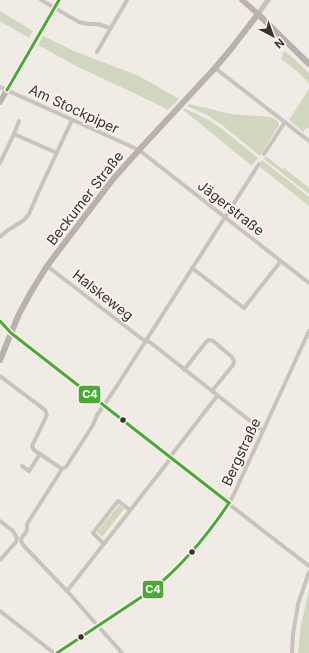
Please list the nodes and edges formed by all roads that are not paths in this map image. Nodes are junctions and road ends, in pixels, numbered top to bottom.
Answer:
1 (41, 0) edge
2 (59, 0) edge
3 (127, 0) edge
4 (242, 0) edge
5 (268, 0) edge
6 (54, 8) junction
7 (258, 14) junction
8 (110, 28) junction
9 (97, 52) dead end
10 (309, 64) edge
11 (215, 68) junction
12 (0, 87) edge
13 (7, 90) junction
14 (0, 102) edge
15 (72, 120) junction
16 (19, 121) dead end
17 (285, 122) junction
18 (14, 134) junction
19 (309, 141) edge
20 (139, 150) junction
21 (57, 153) junction
22 (264, 154) dead end
23 (0, 163) edge
24 (259, 164) dead end
25 (224, 216) junction
26 (0, 237) edge
27 (281, 261) junction
28 (47, 266) junction
29 (192, 268) junction
30 (309, 283) edge
31 (0, 321) edge
32 (309, 331) edge
33 (11, 332) junction
34 (146, 341) junction
35 (0, 360) edge
36 (184, 370) junction
37 (0, 376) edge
38 (212, 391) junction
39 (217, 396) junction
40 (104, 405) junction
41 (263, 431) junction
42 (40, 454) junction
43 (170, 457) junction
44 (22, 466) dead end
45 (62, 469) junction
46 (229, 503) junction
47 (130, 510) junction
48 (0, 521) edge
49 (19, 538) junction
50 (104, 544) junction
51 (0, 560) edge
52 (309, 566) edge
53 (309, 572) edge
54 (67, 591) junction
55 (0, 611) edge
56 (98, 626) junction
57 (54, 653) edge
58 (57, 653) edge
59 (122, 653) edge
60 (292, 653) edge

1 - 6 street
2 - 6 main road
3 - 8 street
4 - 7 main road
5 - 7 street, Beckumer Straße
6 - 8 street
6 - 13 main road
7 - 10 main road
7 - 11 main road, Beckumer Straße
8 - 9 street
11 - 17 street
11 - 20 main road, Beckumer Straße
12 - 13 street, Am Stockpiper
13 - 14 main road
13 - 15 street, Am Stockpiper
15 - 20 street, Am Stockpiper
15 - 21 street
16 - 18 street
17 - 19 street
17 - 22 street
18 - 21 street
18 - 23 street
20 - 25 street, Jägerstraße
20 - 28 main road, Beckumer Straße
21 - 26 street
24 - 25 street
25 - 27 street, Jägerstraße
25 - 29 street
27 - 29 street
27 - 30 street, Jägerstraße
28 - 33 main road, Beckumer Straße
28 - 34 street, Halskeweg
29 - 34 street
31 - 33 main road
32 - 41 street, Bergstraße
33 - 35 main road, Beckumer Straße
33 - 40 street
34 - 36 street, Halskeweg
34 - 40 street
36 - 38 street, Halskeweg
36 - 38 street
37 - 42 street
38 - 39 street, Halskeweg
39 - 41 street, Halskeweg
39 - 43 street
40 - 43 street
40 - 45 street
41 - 46 street, Bergstraße
42 - 44 street
42 - 45 street
43 - 46 street
43 - 47 street
45 - 49 street
46 - 52 street
46 - 56 street, Bergstraße
47 - 50 street
47 - 50 street
48 - 49 street
49 - 51 street
49 - 54 street
50 - 54 street
53 - 60 street
54 - 56 street
55 - 57 street
56 - 58 street, Bergstraße
56 - 59 street

